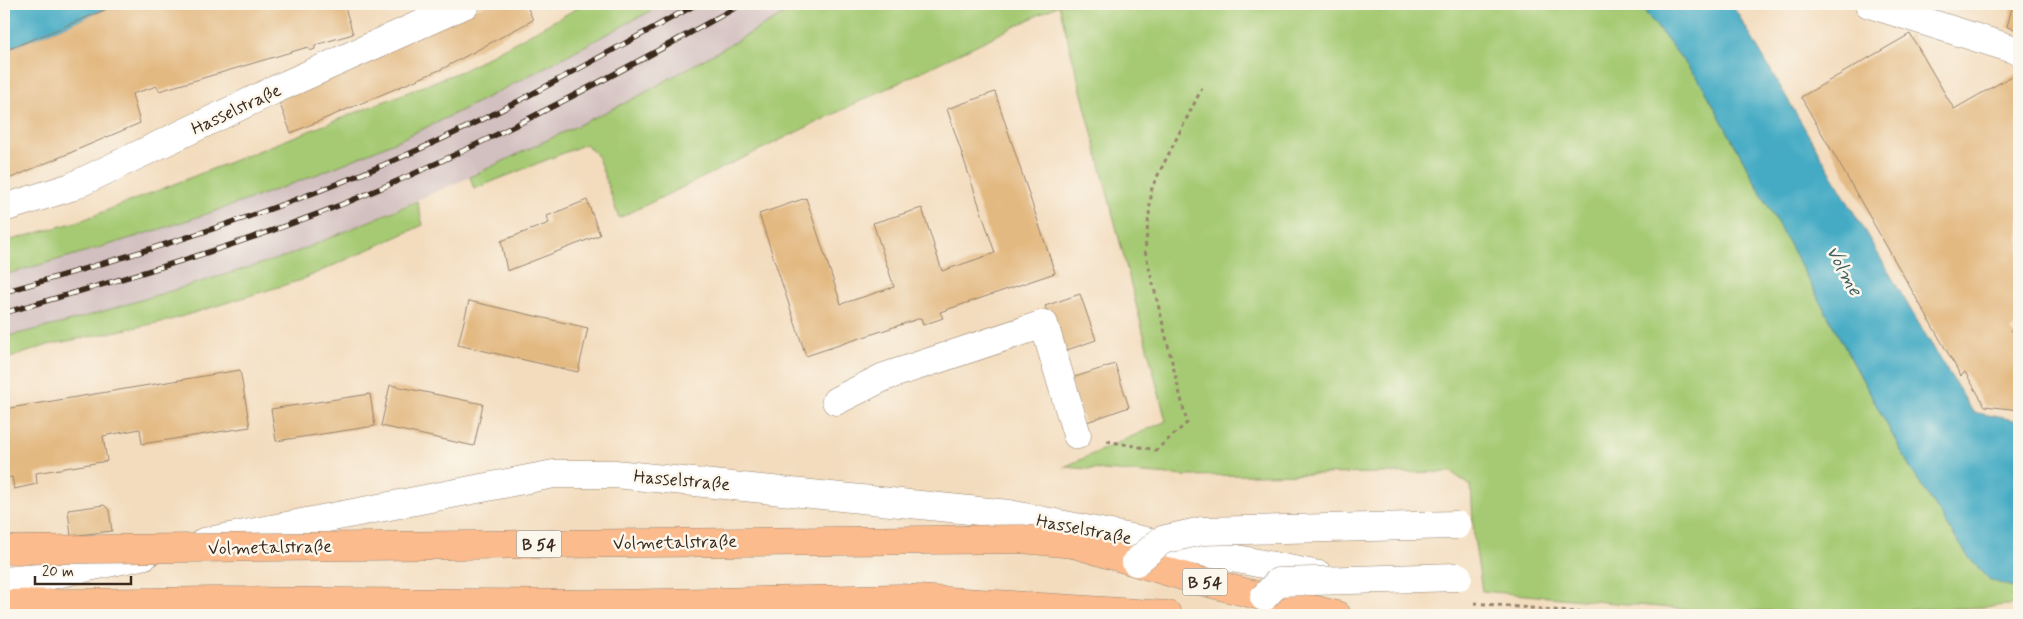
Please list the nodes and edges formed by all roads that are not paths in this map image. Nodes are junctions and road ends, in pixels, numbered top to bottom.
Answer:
1 (466, 4) edge
2 (1868, 4) edge
3 (2019, 50) edge
4 (4, 208) edge
5 (836, 401) dead end
6 (1088, 437) road end
7 (1457, 525) dead end
8 (4, 550) edge
9 (1136, 562) junction
10 (1458, 577) dead end
11 (4, 581) edge
12 (1362, 584) dead end
13 (1264, 597) junction
14 (4, 604) edge
15 (1168, 615) edge
16 (1336, 615) edge

1 - 4 lane, Hasselstraße
2 - 3 lane
5 - 6 lane
7 - 9 lane, bridge
8 - 9 main road, Volmetalstraße / B 54, bridge
9 - 13 main road, Volmetalstraße / B 54
10 - 13 lane, bridge
11 - 12 lane, Hasselstraße
13 - 16 main road, Volmetalstraße / B 54
14 - 15 main road, B 54

